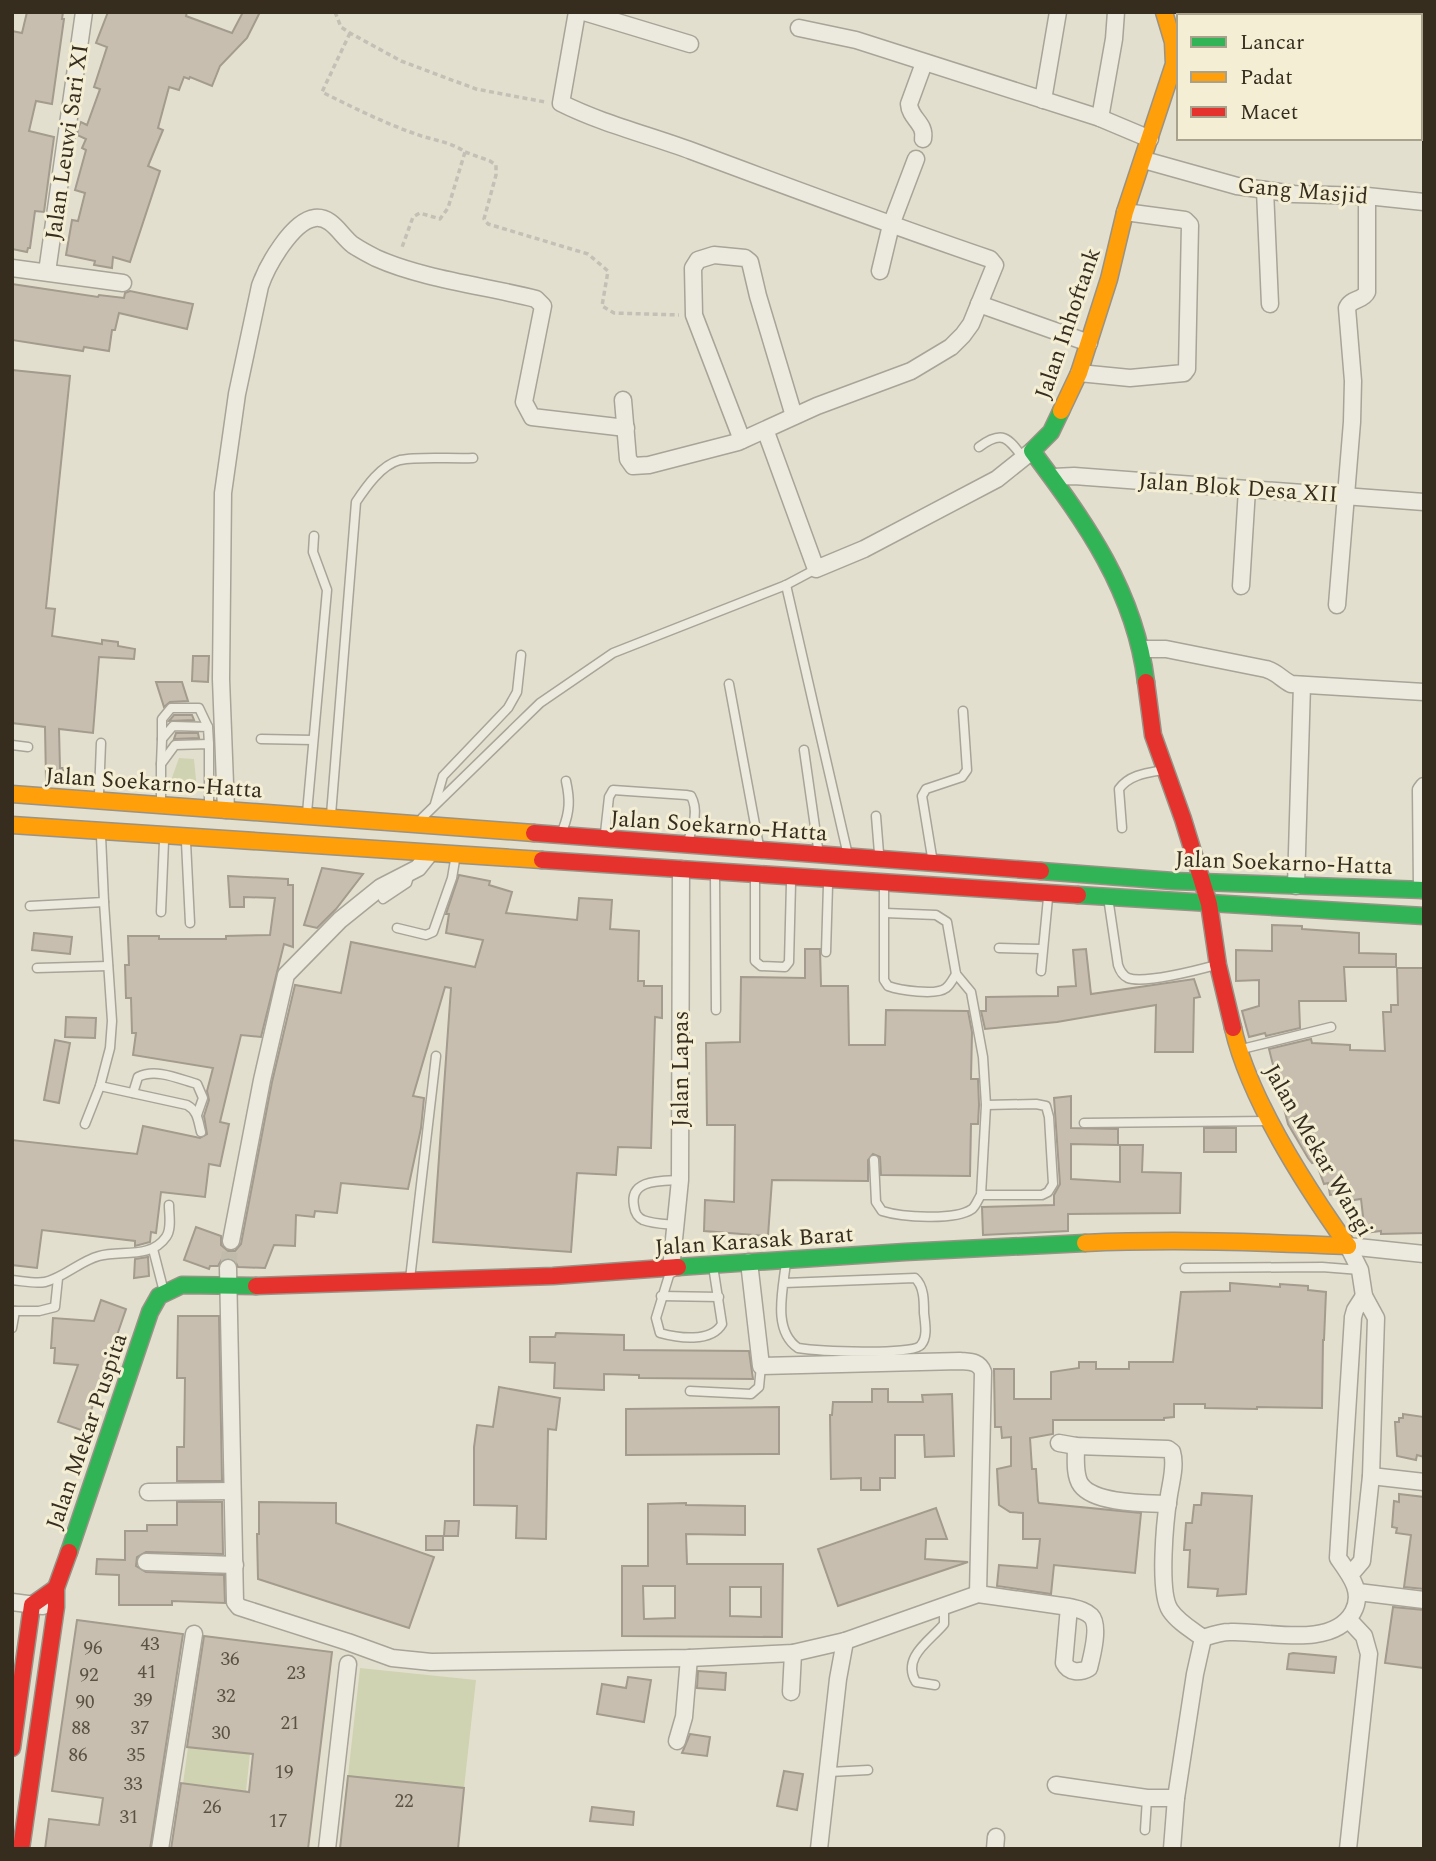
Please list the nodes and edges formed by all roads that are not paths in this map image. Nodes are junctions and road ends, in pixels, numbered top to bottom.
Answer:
1 (84, 12) edge
2 (577, 12) edge
3 (584, 12) edge
4 (1116, 12) edge
5 (1164, 12) edge
6 (1052, 13) edge
7 (799, 28) dead end
8 (1176, 41) edge
9 (690, 44) dead end
10 (924, 63) junction
11 (1043, 100) junction
12 (1100, 118) junction
13 (1143, 136) junction
14 (923, 139) dead end
15 (916, 159) dead end
16 (1144, 160) junction
17 (1265, 190) junction
18 (1367, 196) junction
19 (1424, 202) edge
20 (1125, 212) junction
21 (891, 225) junction
22 (12, 268) edge
23 (880, 271) dead end
24 (47, 272) junction
25 (123, 283) dead end
26 (979, 304) junction
27 (1270, 304) dead end
28 (1089, 343) junction
29 (1079, 373) junction
30 (623, 400) dead end
31 (794, 416) junction
32 (625, 428) junction
33 (766, 432) junction
34 (742, 440) junction
35 (979, 447) dead end
36 (1028, 454) junction
37 (473, 458) dead end
38 (1053, 477) junction
39 (1247, 489) junction
40 (1344, 495) junction
41 (1424, 502) edge
42 (314, 536) dead end
43 (816, 569) junction
44 (786, 585) junction
45 (1241, 586) dead end
46 (1337, 605) dead end
47 (1142, 649) junction
48 (521, 655) dead end
49 (730, 684) dead end
50 (1302, 685) junction
51 (1424, 692) edge
52 (963, 711) dead end
53 (208, 727) junction
54 (162, 739) junction
55 (261, 739) dead end
56 (313, 740) junction
57 (101, 743) dead end
58 (209, 744) junction
59 (12, 745) edge
60 (28, 747) dead end
61 (804, 750) dead end
62 (161, 764) junction
63 (1166, 770) junction
64 (566, 781) dead end
65 (1424, 786) edge
66 (12, 794) edge
67 (99, 801) junction
68 (434, 805) junction
69 (161, 806) junction
70 (209, 809) junction
71 (226, 810) junction
72 (876, 816) dead end
73 (307, 817) junction
74 (330, 819) junction
75 (12, 825) edge
76 (419, 826) junction
77 (1122, 828) dead end
78 (101, 831) junction
79 (164, 836) junction
80 (560, 836) junction
81 (185, 837) junction
82 (605, 839) junction
83 (687, 845) junction
84 (759, 850) junction
85 (430, 853) junction
86 (457, 855) junction
87 (819, 855) junction
88 (848, 857) junction
89 (880, 859) junction
90 (933, 863) junction
91 (681, 869) junction
92 (715, 871) junction
93 (410, 873) junction
94 (755, 874) junction
95 (792, 876) junction
96 (828, 879) junction
97 (885, 883) junction
98 (1202, 883) junction
99 (1296, 886) junction
100 (1423, 890) edge
101 (1049, 893) junction
102 (1108, 897) junction
103 (383, 900) dead end
104 (104, 902) junction
105 (1209, 904) junction
106 (30, 906) dead end
107 (161, 912) dead end
108 (885, 913) junction
109 (1424, 916) edge
110 (190, 923) dead end
111 (397, 928) dead end
112 (999, 948) dead end
113 (1042, 949) junction
114 (826, 952) dead end
115 (1218, 965) junction
116 (108, 966) junction
117 (37, 968) dead end
118 (1041, 971) dead end
119 (956, 974) junction
120 (716, 1010) dead end
121 (1331, 1027) dead end
122 (1239, 1050) junction
123 (436, 1056) dead end
124 (100, 1086) junction
125 (132, 1093) junction
126 (986, 1105) junction
127 (197, 1115) junction
128 (1271, 1121) junction
129 (1084, 1123) dead end
130 (85, 1124) dead end
131 (201, 1132) dead end
132 (874, 1160) dead end
133 (680, 1180) junction
134 (981, 1195) junction
135 (169, 1205) dead end
136 (677, 1225) junction
137 (231, 1241) tunnel mouth
138 (1348, 1246) junction
139 (153, 1249) junction
140 (1424, 1254) edge
141 (786, 1259) junction
142 (749, 1262) junction
143 (906, 1265) junction
144 (713, 1266) junction
145 (228, 1268) tunnel mouth
146 (1185, 1268) dead end
147 (671, 1269) junction
148 (1360, 1270) junction
149 (58, 1278) junction
150 (12, 1280) edge
151 (410, 1282) junction
152 (784, 1283) junction
153 (228, 1286) junction
154 (164, 1292) junction
155 (661, 1296) junction
156 (1364, 1296) junction
157 (719, 1297) junction
158 (14, 1311) edge
159 (12, 1328) edge
160 (1352, 1335) junction
161 (1376, 1338) junction
162 (761, 1366) junction
163 (690, 1391) dead end
164 (1059, 1443) dead end
165 (1076, 1446) junction
166 (1371, 1476) junction
167 (1424, 1482) edge
168 (232, 1491) junction
169 (148, 1492) dead end
170 (1168, 1504) junction
171 (145, 1562) dead end
172 (235, 1565) junction
173 (1350, 1575) junction
174 (56, 1588) junction
175 (1358, 1592) junction
176 (978, 1594) junction
177 (1424, 1600) edge
178 (12, 1602) edge
179 (32, 1605) junction
180 (944, 1605) junction
181 (56, 1607) junction
182 (1069, 1607) dead end
183 (1349, 1620) junction
184 (194, 1634) dead end
185 (1203, 1638) junction
186 (845, 1641) junction
187 (793, 1653) junction
188 (689, 1658) junction
189 (348, 1664) dead end
190 (935, 1685) dead end
191 (16, 1688) edge
192 (791, 1692) dead end
193 (677, 1741) dead end
194 (12, 1748) edge
195 (868, 1770) dead end
196 (829, 1772) junction
197 (1056, 1785) dead end
198 (1147, 1798) junction
199 (1175, 1798) junction
200 (1145, 1830) dead end
201 (21, 1849) edge
202 (160, 1849) edge
203 (327, 1849) edge
204 (819, 1849) edge
205 (1172, 1849) edge
206 (1348, 1849) edge

1 - 24 street, Jalan Leuwi Sari XI
2 - 21 street
3 - 9 street
4 - 12 street
5 - 8 main road, Jalan Inhoftank
6 - 11 street
7 - 10 street
8 - 13 main road, Jalan Inhoftank
10 - 11 street
10 - 14 street
11 - 12 street
12 - 13 street
13 - 16 main road, Jalan Inhoftank
15 - 21 street
16 - 17 street, Gang Masjid
16 - 20 main road, Jalan Inhoftank
17 - 18 street, Gang Masjid
17 - 27 street
18 - 19 street, Gang Masjid
18 - 40 street
20 - 28 main road, Jalan Inhoftank
20 - 29 street
21 - 23 street
21 - 26 street
22 - 24 street
24 - 25 street
26 - 28 street
26 - 31 street
28 - 29 main road, Jalan Inhoftank
29 - 36 main road, Jalan Inhoftank
30 - 32 street
31 - 33 street
31 - 34 street
32 - 34 street
32 - 71 street
33 - 34 street
33 - 43 street
35 - 36 lane
36 - 38 main road
36 - 43 street
37 - 74 lane
38 - 39 street, Jalan Blok Desa XII
38 - 47 main road
39 - 40 street, Jalan Blok Desa XII
39 - 45 street
40 - 41 street, Jalan Blok Desa XII
40 - 46 street
42 - 56 lane
43 - 44 lane
44 - 68 lane
44 - 88 lane
47 - 50 street
47 - 63 main road
48 - 68 lane
49 - 84 lane
50 - 51 street
50 - 99 street
52 - 90 lane
53 - 54 lane
53 - 54 lane
53 - 58 lane
54 - 62 lane
55 - 56 lane
56 - 73 lane
57 - 67 lane
58 - 62 lane
58 - 70 lane
59 - 60 lane
61 - 87 lane
62 - 69 lane
63 - 77 lane
63 - 98 main road
64 - 80 lane
65 - 100 street
66 - 67 main road, Jalan Soekarno-Hatta
67 - 69 main road, Jalan Soekarno-Hatta
68 - 76 lane
69 - 70 main road, Jalan Soekarno-Hatta
70 - 71 main road, Jalan Soekarno-Hatta
71 - 73 main road, Jalan Soekarno-Hatta
72 - 89 lane
73 - 74 main road, Jalan Soekarno-Hatta
74 - 76 main road, Jalan Soekarno-Hatta
75 - 78 main road, Jalan Soekarno-Hatta
76 - 80 main road, Jalan Soekarno-Hatta
78 - 79 main road, Jalan Soekarno-Hatta
78 - 104 lane
79 - 81 main road, Jalan Soekarno-Hatta
79 - 107 lane
80 - 82 main road, Jalan Soekarno-Hatta
81 - 85 main road, Jalan Soekarno-Hatta
81 - 110 lane
82 - 83 main road, Jalan Soekarno-Hatta
82 - 83 lane
83 - 84 main road, Jalan Soekarno-Hatta
84 - 87 main road, Jalan Soekarno-Hatta
85 - 86 main road, Jalan Soekarno-Hatta
85 - 93 street
86 - 91 main road, Jalan Soekarno-Hatta
86 - 111 lane
87 - 88 main road, Jalan Soekarno-Hatta
88 - 89 main road, Jalan Soekarno-Hatta
89 - 90 main road, Jalan Soekarno-Hatta
90 - 98 main road, Jalan Soekarno-Hatta
91 - 92 main road, Jalan Soekarno-Hatta
91 - 133 street, Jalan Lapas
92 - 94 main road, Jalan Soekarno-Hatta
92 - 120 lane
93 - 103 lane
93 - 137 street
94 - 95 main road, Jalan Soekarno-Hatta
94 - 95 lane
95 - 96 main road, Jalan Soekarno-Hatta
96 - 97 main road, Jalan Soekarno-Hatta
96 - 114 lane
97 - 101 main road, Jalan Soekarno-Hatta
97 - 108 lane
98 - 99 main road, Jalan Soekarno-Hatta
98 - 105 main road
99 - 100 main road, Jalan Soekarno-Hatta
101 - 102 main road, Jalan Soekarno-Hatta
101 - 113 lane
102 - 105 main road, Jalan Soekarno-Hatta
102 - 115 lane
104 - 106 lane
104 - 116 lane
105 - 109 main road, Jalan Soekarno-Hatta
105 - 115 main road, Jalan Mekar Wangi
108 - 119 lane
108 - 119 lane
112 - 113 lane
113 - 118 lane
115 - 122 main road, Jalan Mekar Wangi
116 - 117 lane
116 - 124 lane
119 - 126 lane
121 - 122 lane
122 - 128 main road, Jalan Mekar Wangi
123 - 151 lane
124 - 125 lane
124 - 130 lane
125 - 127 lane
125 - 127 lane
126 - 134 lane
126 - 134 lane
127 - 131 lane
128 - 129 lane
128 - 138 main road, Jalan Mekar Wangi
132 - 134 lane
133 - 136 street, Jalan Lapas
133 - 136 lane
135 - 139 lane
136 - 147 street, Jalan Lapas
138 - 140 street
138 - 143 main road, Jalan Karasak Barat
138 - 148 street, Jalan Mekar Wangi
139 - 149 lane
139 - 154 lane
141 - 142 main road, Jalan Karasak Barat
141 - 143 main road, Jalan Karasak Barat
141 - 152 lane
142 - 144 main road, Jalan Karasak Barat
142 - 162 street
143 - 152 lane
143 - 152 lane
144 - 147 main road, Jalan Karasak Barat
144 - 157 lane
145 - 153 street
146 - 148 lane
147 - 151 main road, Jalan Karasak Barat
147 - 155 lane
148 - 156 street, Jalan Mekar Wangi
149 - 150 lane
149 - 158 lane
151 - 153 main road, Jalan Karasak Barat
153 - 154 main road, Jalan Karasak Barat
153 - 168 street
154 - 174 main road, Jalan Mekar Puspita
155 - 157 lane
155 - 157 lane
156 - 160 street, Jalan Mekar Wangi
156 - 161 street, Jalan Mekar Wangi
158 - 159 lane
160 - 161 street
160 - 173 street, Jalan Mekar Wangi
161 - 166 street, Jalan Mekar Wangi
162 - 163 lane
162 - 176 street
164 - 165 street
165 - 170 street
165 - 170 street
166 - 167 street
166 - 173 street, Jalan Mekar Wangi
168 - 169 street
168 - 172 street
170 - 185 street
171 - 172 street
172 - 188 street
173 - 175 street, Jalan Mekar Wangi
174 - 179 main road
174 - 181 main road, Jalan Mekar Puspita
175 - 177 street
175 - 183 street
176 - 180 street
176 - 182 street
178 - 179 street
179 - 181 street
179 - 191 main road
180 - 186 street
180 - 190 lane
181 - 201 main road, Jalan Mekar Puspita
183 - 185 street
183 - 206 street
184 - 202 street
185 - 199 street
186 - 187 street
186 - 196 street
187 - 188 street
187 - 192 street
188 - 193 street
189 - 203 street
191 - 194 main road
195 - 196 lane
196 - 204 street
197 - 198 street
198 - 199 street
198 - 200 lane
199 - 205 street

